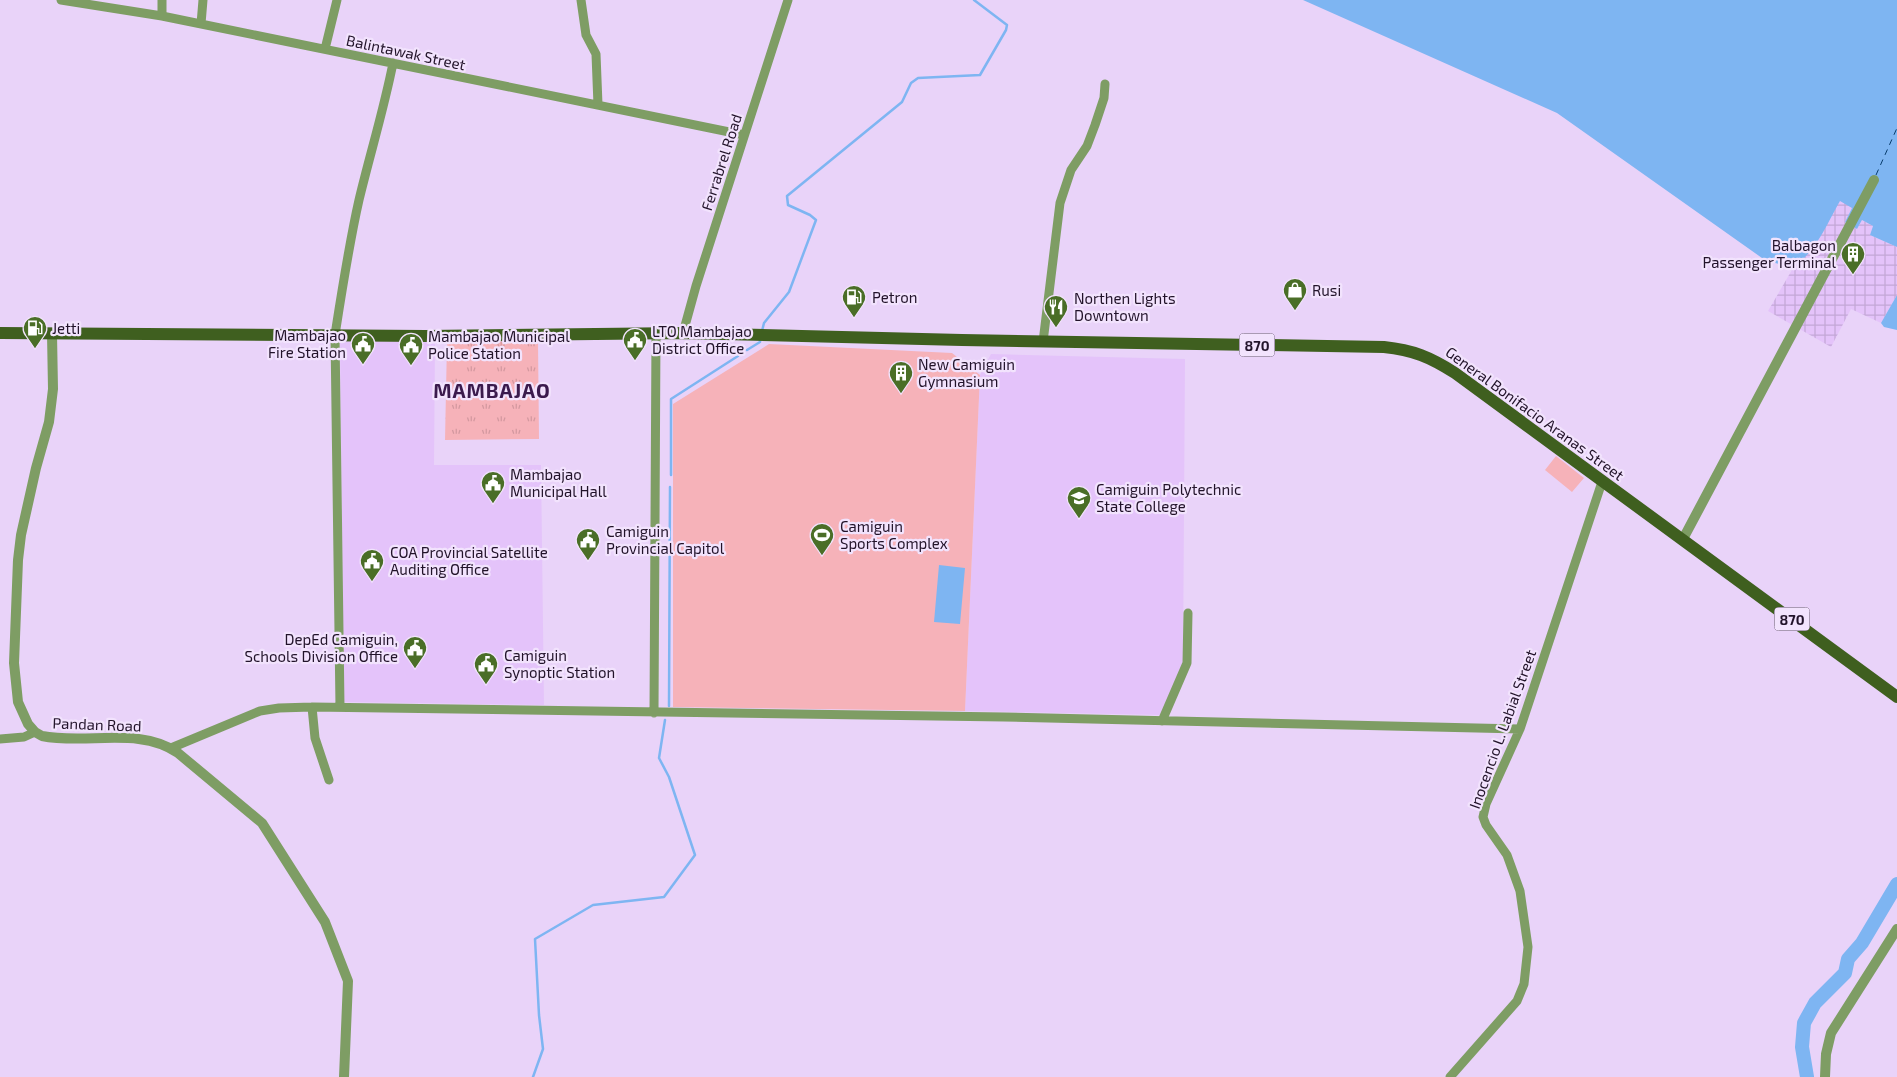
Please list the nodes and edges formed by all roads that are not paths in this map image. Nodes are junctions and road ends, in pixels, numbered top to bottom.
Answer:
1 (62, 0) edge
2 (120, 0) edge
3 (162, 0) edge
4 (203, 0) edge
5 (337, 0) edge
6 (581, 0) edge
7 (788, 0) edge
8 (74, 1) edge
9 (119, 10) junction
10 (162, 16) junction
11 (201, 24) junction
12 (325, 49) junction
13 (393, 63) junction
14 (1104, 84) dead end
15 (598, 105) junction
16 (744, 135) junction
17 (1874, 180) dead end
18 (0, 333) edge
19 (656, 333) junction
20 (683, 333) junction
21 (52, 334) junction
22 (335, 335) junction
23 (1043, 342) junction
24 (1602, 482) junction
25 (1685, 540) junction
26 (1188, 613) dead end
27 (1897, 697) edge
28 (312, 707) junction
29 (340, 707) junction
30 (654, 713) junction
31 (1162, 721) junction
32 (1520, 729) junction
33 (35, 732) junction
34 (0, 739) edge
35 (171, 748) junction
36 (329, 780) dead end
37 (1897, 929) edge
38 (344, 1077) edge
39 (1450, 1077) edge
40 (1825, 1077) edge

1 - 8 street, Balintawak Street
2 - 9 street
3 - 10 street
4 - 11 street
5 - 12 street
6 - 15 street
7 - 16 street, Ferrabrel Road
8 - 9 street, Balintawak Street
9 - 10 street, Balintawak Street
10 - 11 street, Balintawak Street
11 - 12 street, Balintawak Street
12 - 13 street, Balintawak Street
13 - 15 street, Balintawak Street
13 - 22 street
14 - 23 street
15 - 16 street, Balintawak Street
16 - 20 street, Ferrabrel Road
17 - 25 street
18 - 21 main road, General Bonifacio Aranas Street / 870
19 - 20 main road, General Bonifacio Aranas Street / 870
19 - 22 main road, General Bonifacio Aranas Street / 870
19 - 30 street
20 - 23 main road, General Bonifacio Aranas Street / 870
21 - 22 main road, General Bonifacio Aranas Street / 870
21 - 33 street, Pandan Road
22 - 29 street
23 - 24 main road, General Bonifacio Aranas Street / 870
24 - 25 main road, General Bonifacio Aranas Street / 870
24 - 32 street, Inocencio L. Labial Street
25 - 27 main road, 870
26 - 31 street
28 - 29 street
28 - 35 street
28 - 36 street
29 - 30 street
30 - 31 street
31 - 32 street
32 - 39 street, Inocencio L. Labial Street
33 - 34 street
33 - 35 street, Pandan Road
35 - 38 street, Pandan Road
37 - 40 street

